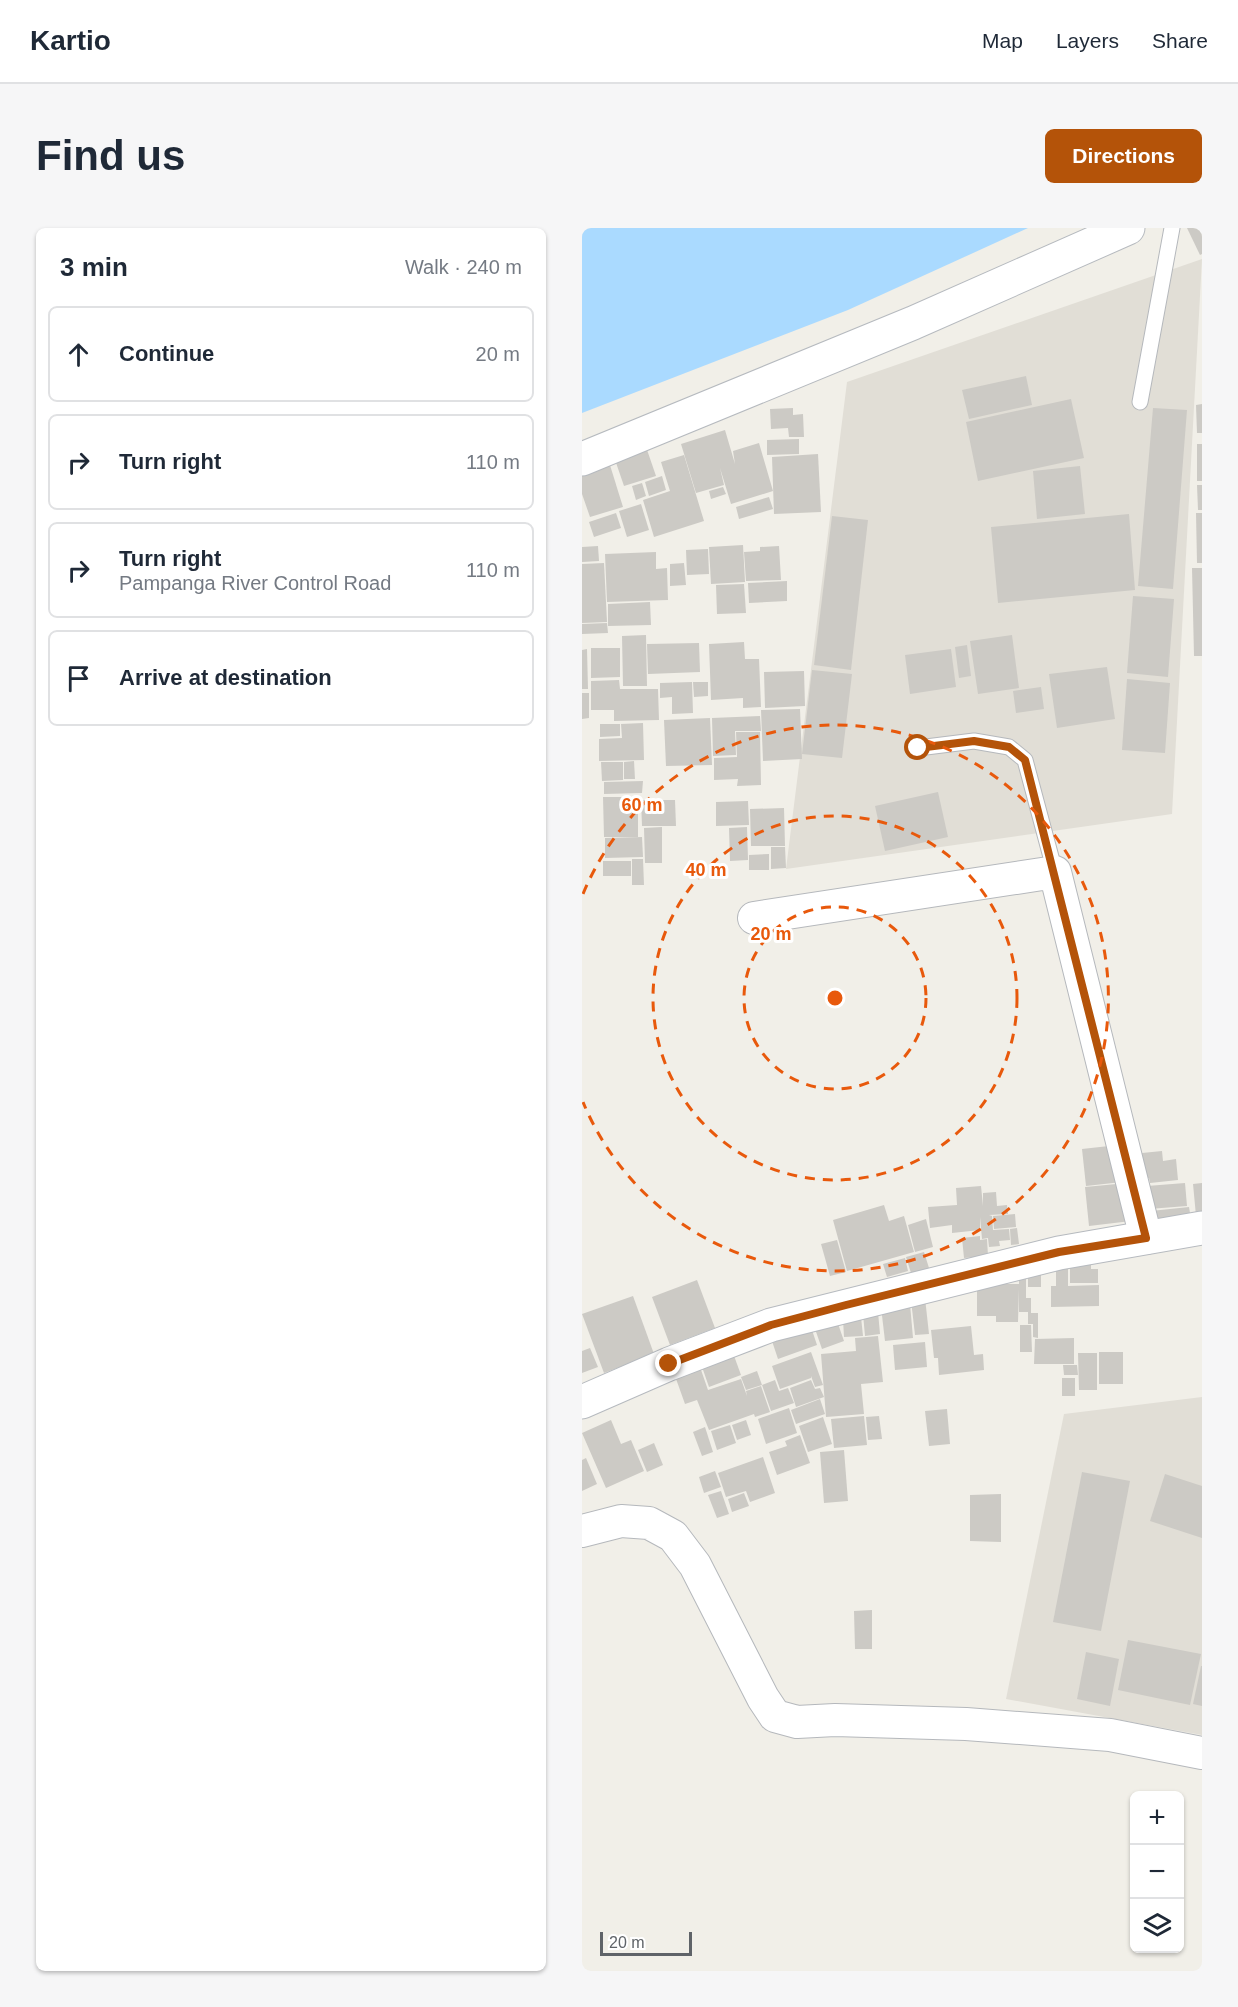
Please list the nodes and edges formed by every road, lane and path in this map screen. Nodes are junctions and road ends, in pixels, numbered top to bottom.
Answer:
1 (1128, 228) edge
2 (1172, 228) edge
3 (1140, 402) dead end
4 (582, 459) edge
5 (918, 748) dead end
6 (1055, 873) junction
7 (754, 918) dead end
8 (1202, 1228) edge
9 (1146, 1238) junction
10 (582, 1402) edge
11 (582, 1532) edge
12 (1202, 1753) edge

1 - 4 street
2 - 3 lane
5 - 6 lane
6 - 7 street
6 - 9 street
8 - 9 street
9 - 10 street
11 - 12 street

